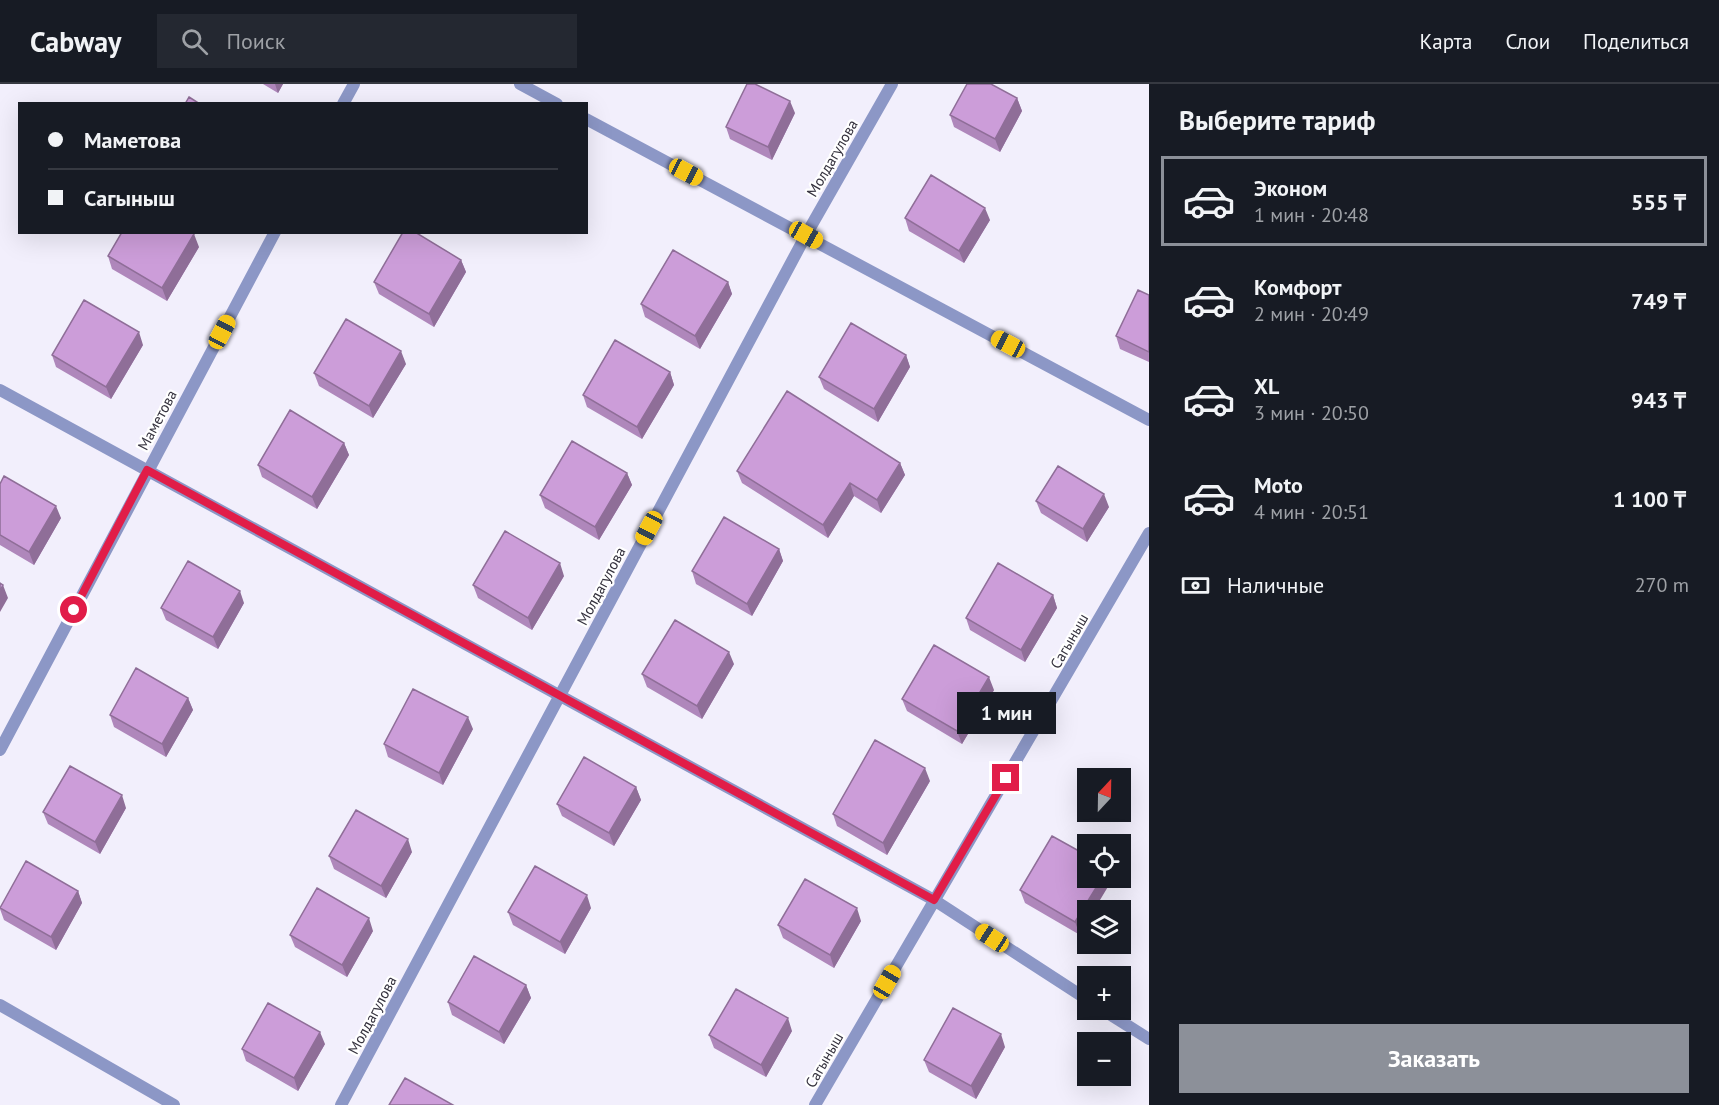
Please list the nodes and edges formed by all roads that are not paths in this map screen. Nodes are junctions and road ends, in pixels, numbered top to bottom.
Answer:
1 (354, 84) edge
2 (520, 84) edge
3 (892, 84) edge
4 (345, 102) edge
5 (553, 102) edge
6 (588, 120) edge
7 (273, 234) edge
8 (806, 235) junction
9 (0, 390) edge
10 (1149, 420) edge
11 (147, 470) junction
12 (1149, 533) edge
13 (560, 695) junction
14 (0, 750) edge
15 (934, 900) junction
16 (1077, 993) edge
17 (0, 1005) edge
18 (1119, 1020) edge
19 (1149, 1039) edge
20 (174, 1105) edge
21 (341, 1105) edge
22 (815, 1105) edge

1 - 4 street
2 - 5 street
3 - 8 street, Молдагулова
6 - 8 street
7 - 11 street, Маметова
8 - 10 street
8 - 13 street, Молдагулова
9 - 11 street
11 - 13 street
11 - 14 street, Маметова
12 - 15 street, Сагыныш
13 - 15 street
13 - 21 street, Молдагулова
15 - 16 street
15 - 22 street, Сагыныш
17 - 20 street
18 - 19 street

